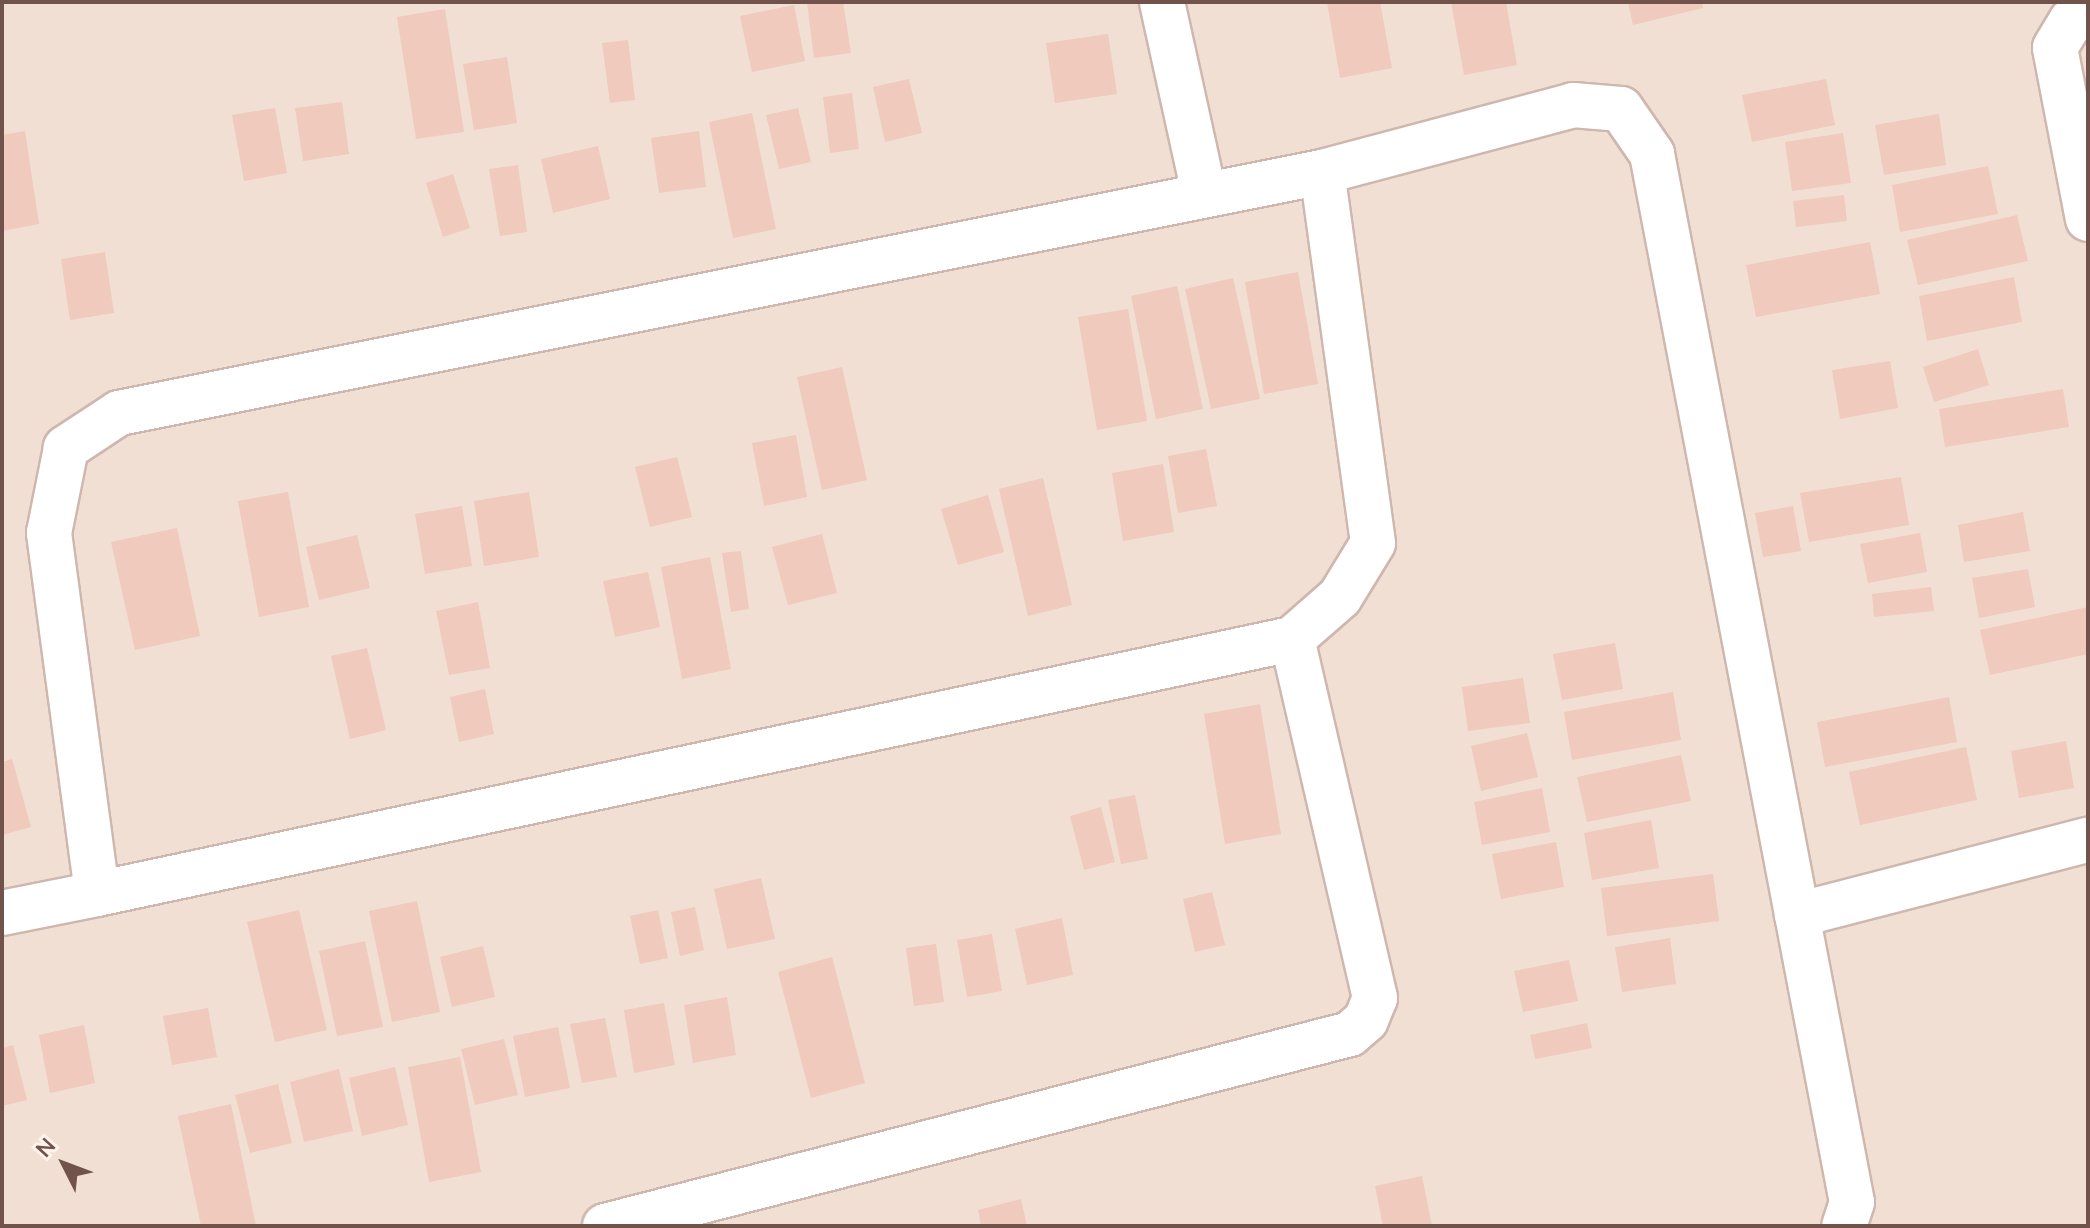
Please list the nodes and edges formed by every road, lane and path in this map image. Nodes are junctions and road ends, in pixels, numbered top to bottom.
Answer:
1 (1162, 2) edge
2 (2088, 17) edge
3 (1322, 172) junction
4 (1204, 193) junction
5 (2088, 219) edge
6 (1292, 639) junction
7 (2088, 840) edge
8 (97, 894) junction
9 (2, 913) edge
10 (1797, 915) junction
11 (605, 1226) edge
12 (1844, 1226) edge

1 - 4 street
2 - 5 street
3 - 4 street
3 - 6 street
3 - 10 street
4 - 8 street
6 - 8 street
6 - 11 street
7 - 10 street
8 - 9 street
10 - 12 street

